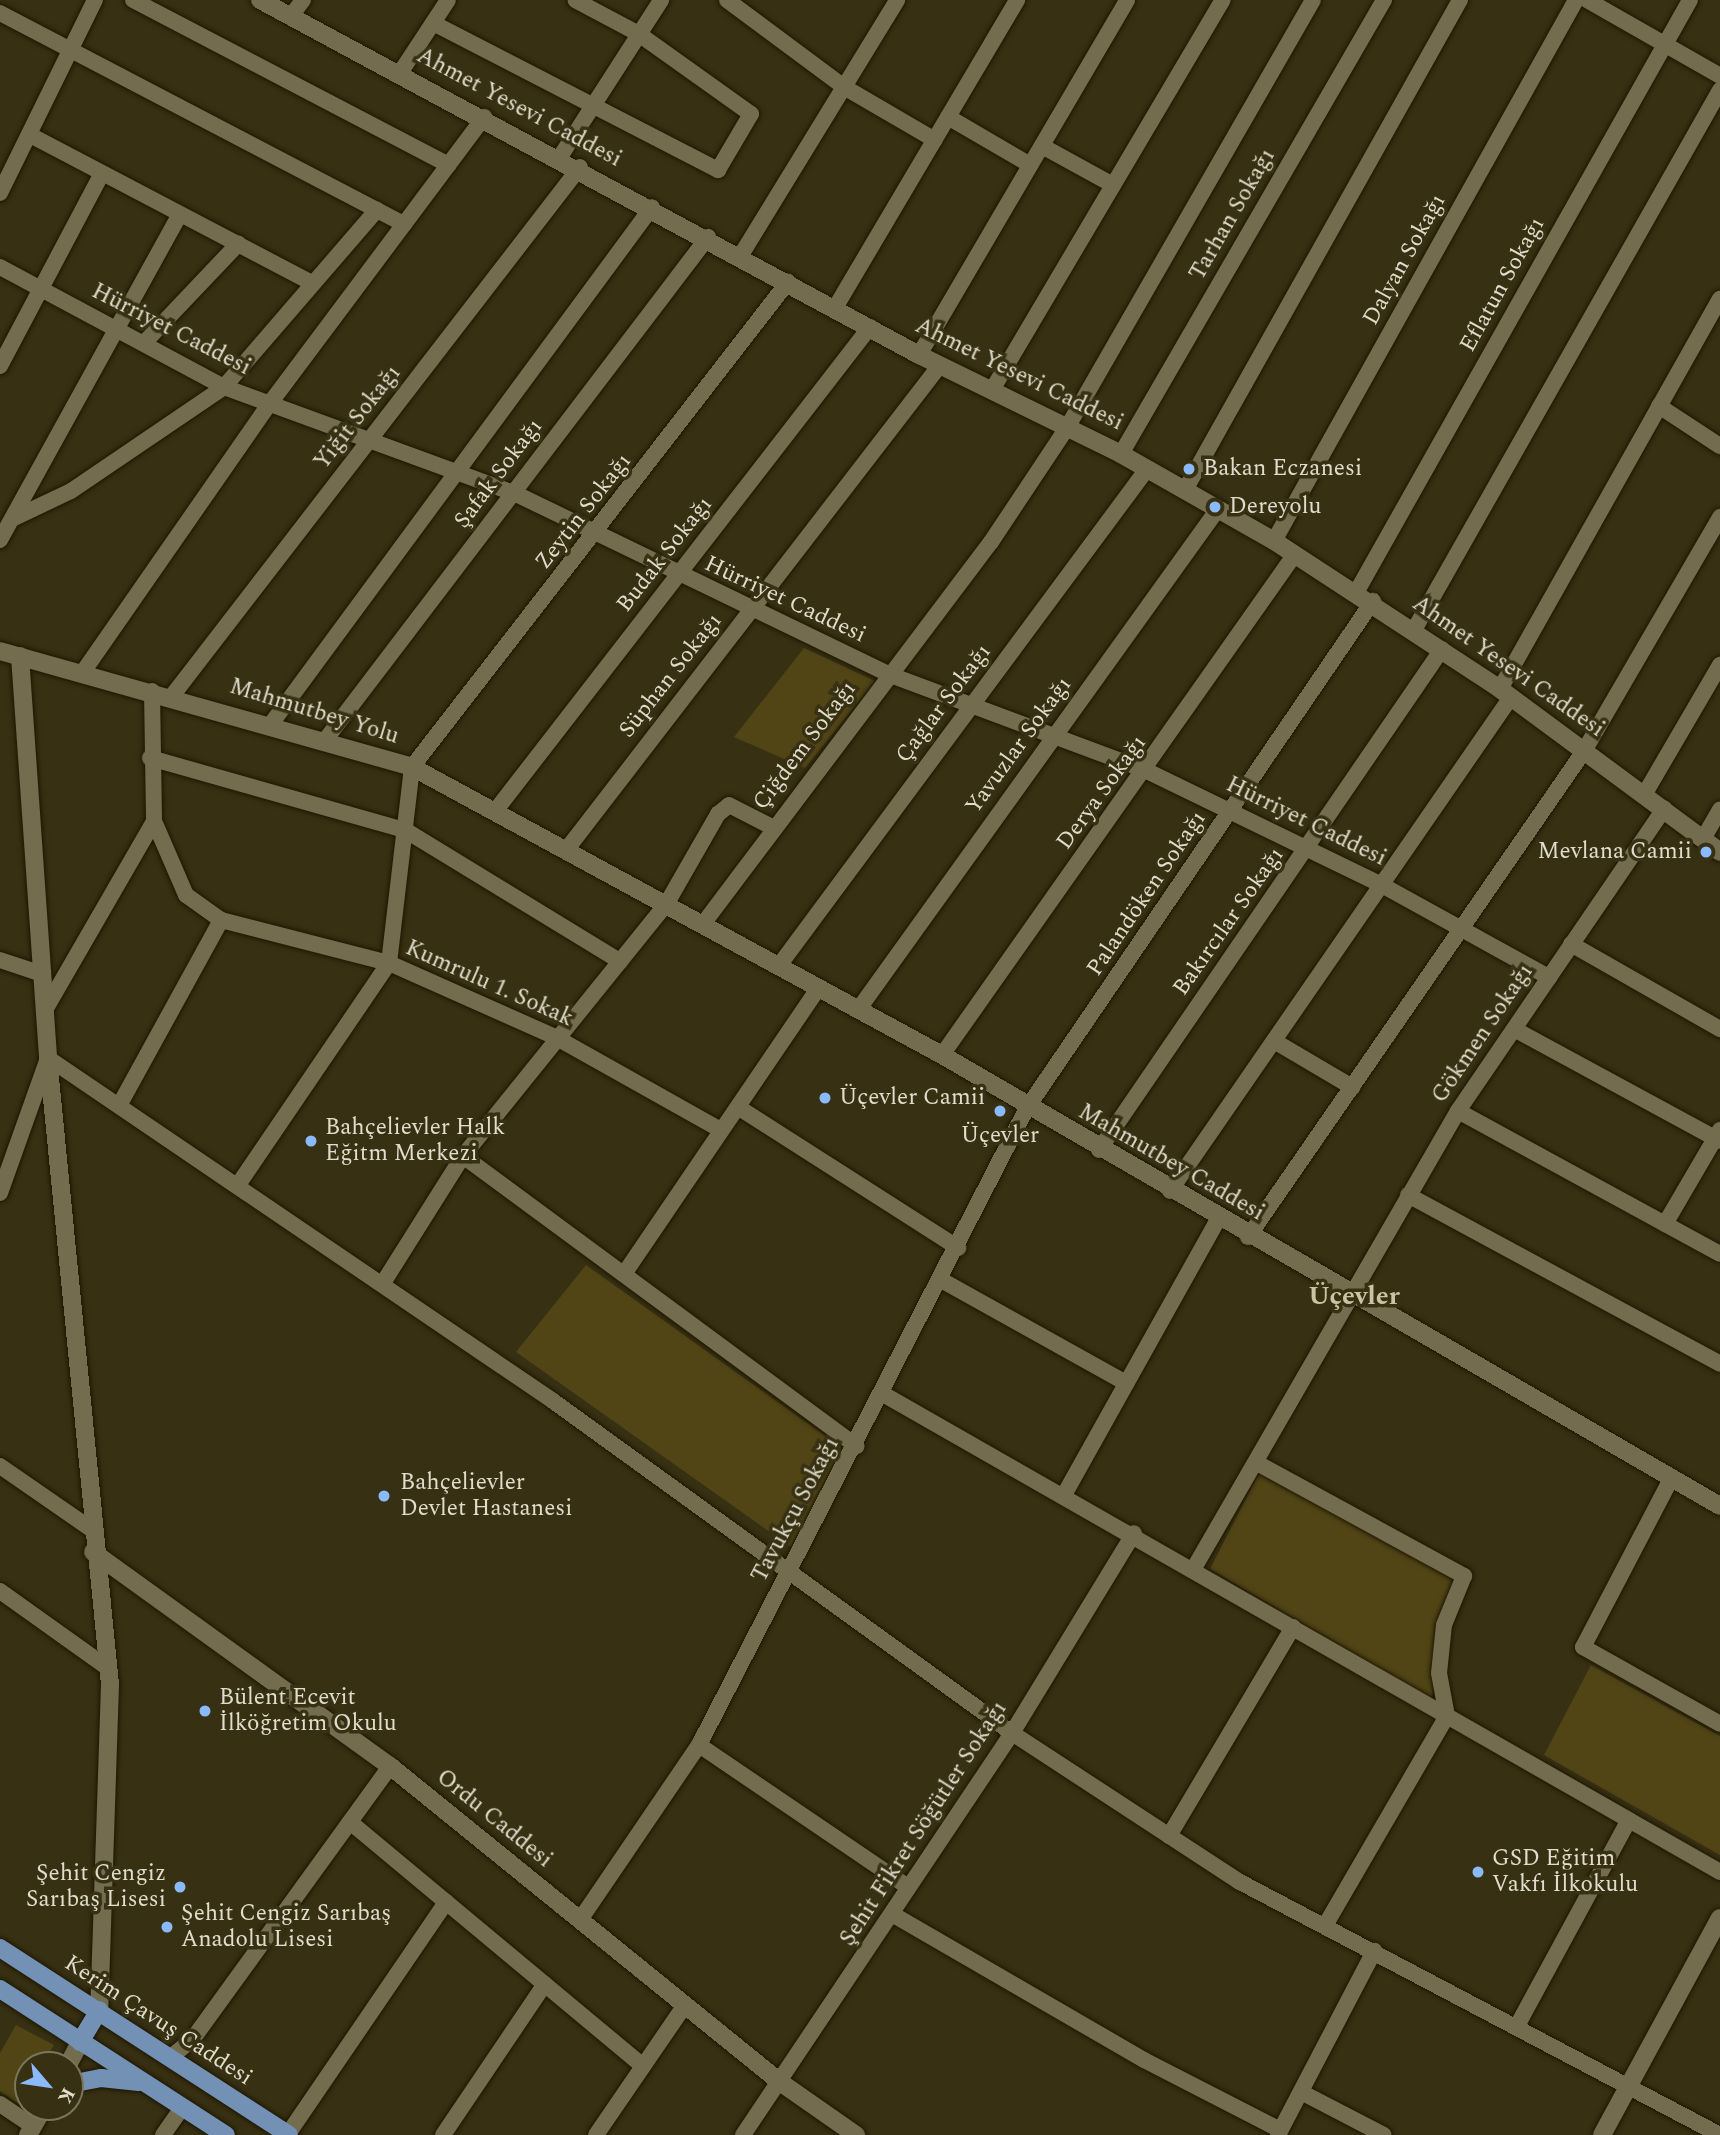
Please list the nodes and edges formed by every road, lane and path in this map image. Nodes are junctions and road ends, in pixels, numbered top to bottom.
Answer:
1 (95, 0) edge
2 (133, 0) edge
3 (260, 0) edge
4 (303, 0) edge
5 (449, 0) edge
6 (575, 0) edge
7 (661, 0) edge
8 (727, 0) edge
9 (897, 0) edge
10 (1017, 0) edge
11 (1127, 0) edge
12 (1223, 0) edge
13 (1313, 0) edge
14 (1384, 0) edge
15 (1460, 0) edge
16 (1576, 0) edge
17 (1587, 0) edge
18 (1689, 0) edge
19 (0, 13) edge
20 (291, 16) junction
21 (433, 23) junction
22 (639, 34) junction
23 (1665, 44) junction
24 (71, 50) junction
25 (400, 73) junction
26 (1720, 76) edge
27 (844, 87) junction
28 (1720, 90) edge
29 (592, 107) junction
30 (484, 117) junction
31 (948, 117) junction
32 (32, 136) junction
33 (935, 140) junction
34 (1042, 146) junction
35 (560, 156) junction
36 (449, 165) junction
37 (1030, 165) junction
38 (580, 167) junction
39 (102, 173) junction
40 (1113, 185) junction
41 (0, 193) edge
42 (652, 207) junction
43 (377, 211) junction
44 (180, 214) junction
45 (404, 224) junction
46 (708, 237) junction
47 (238, 244) junction
48 (741, 255) junction
49 (0, 267) edge
50 (310, 282) junction
51 (788, 282) junction
52 (41, 290) junction
53 (1720, 299) edge
54 (835, 308) junction
55 (870, 327) junction
56 (117, 329) junction
57 (144, 342) junction
58 (919, 355) junction
59 (940, 365) junction
60 (0, 366) edge
61 (224, 387) junction
62 (992, 390) junction
63 (271, 402) junction
64 (1660, 407) junction
65 (1068, 426) junction
66 (372, 438) junction
67 (1720, 446) edge
68 (1121, 454) junction
69 (1147, 469) junction
70 (454, 470) junction
71 (1185, 490) junction
72 (514, 493) junction
73 (1218, 509) junction
74 (1720, 517) edge
75 (12, 519) junction
76 (595, 537) junction
77 (0, 540) edge
78 (1274, 541) junction
79 (1295, 554) junction
80 (678, 574) junction
81 (1356, 591) junction
82 (1373, 601) junction
83 (751, 611) junction
84 (1414, 630) junction
85 (1442, 649) junction
86 (0, 651) edge
87 (20, 656) junction
88 (1720, 665) edge
89 (83, 672) junction
90 (888, 674) junction
91 (152, 691) junction
92 (1506, 693) junction
93 (172, 696) junction
94 (973, 704) junction
95 (271, 724) junction
96 (1057, 733) junction
97 (326, 739) junction
98 (1584, 751) junction
99 (150, 758) junction
100 (412, 767) junction
101 (1147, 771) junction
102 (1644, 795) junction
103 (1664, 809) junction
104 (496, 810) junction
105 (1720, 810) edge
106 (1231, 811) junction
107 (154, 821) junction
108 (772, 827) junction
109 (405, 830) junction
110 (1703, 839) junction
111 (1308, 847) junction
112 (567, 849) junction
113 (1720, 852) edge
114 (596, 866) joint
115 (1382, 885) junction
116 (667, 903) junction
117 (221, 920) junction
118 (703, 924) junction
119 (1462, 928) junction
120 (1571, 944) junction
121 (0, 960) edge
122 (620, 961) junction
123 (389, 963) junction
124 (778, 967) junction
125 (42, 974) junction
126 (1549, 977) junction
127 (818, 989) junction
128 (45, 1010) junction
129 (858, 1010) junction
130 (1720, 1028) edge
131 (1514, 1029) junction
132 (555, 1037) junction
133 (1274, 1041) junction
134 (942, 1055) junction
135 (48, 1059) junction
136 (1352, 1087) junction
137 (120, 1104) junction
138 (1027, 1108) junction
139 (741, 1109) junction
140 (1458, 1111) junction
141 (721, 1130) junction
142 (1718, 1137) edge
143 (1100, 1150) junction
144 (463, 1156) junction
145 (238, 1185) junction
146 (1170, 1191) junction
147 (0, 1192) edge
148 (1408, 1195) junction
149 (1219, 1219) junction
150 (1665, 1224) junction
151 (1248, 1237) junction
152 (958, 1248) junction
153 (1720, 1254) edge
154 (624, 1274) junction
155 (941, 1280) junction
156 (383, 1283) junction
157 (1356, 1295) junction
158 (1720, 1364) edge
159 (1126, 1383) junction
160 (883, 1394) junction
161 (857, 1446) junction
162 (1257, 1463) junction
163 (0, 1466) edge
164 (1672, 1477) junction
165 (1064, 1495) junction
166 (1720, 1506) edge
167 (90, 1529) junction
168 (1133, 1533) junction
169 (93, 1552) junction
170 (1194, 1569) junction
171 (789, 1571) junction
172 (0, 1591) edge
173 (1293, 1627) junction
174 (108, 1668) junction
175 (1447, 1716) junction
176 (1720, 1724) edge
177 (1012, 1733) junction
178 (699, 1745) junction
179 (390, 1766) junction
180 (1629, 1819) junction
181 (350, 1822) junction
182 (1169, 1836) junction
183 (1720, 1872) edge
184 (908, 1887) junction
185 (446, 1902) junction
186 (892, 1914) junction
187 (1720, 1918) edge
188 (580, 1920) junction
189 (1325, 1926) junction
190 (0, 1948) edge
191 (1374, 1951) junction
192 (545, 1984) junction
193 (0, 1989) edge
194 (685, 2005) junction
195 (99, 2010) junction
196 (1517, 2026) junction
197 (80, 2042) junction
198 (75, 2051) edge
199 (172, 2056) junction
200 (643, 2066) junction
201 (84, 2081) edge
202 (143, 2082) junction
203 (780, 2082) junction
204 (1629, 2084) junction
205 (1301, 2092) junction
206 (0, 2104) edge
207 (182, 2108) junction
208 (30, 2131) edge
209 (1279, 2133) edge
210 (1720, 2134) edge
211 (163, 2135) edge
212 (226, 2135) edge
213 (289, 2135) edge
214 (443, 2135) edge
215 (596, 2135) edge
216 (743, 2135) edge
217 (856, 2135) edge
218 (1384, 2135) edge
219 (1602, 2135) edge

1 - 24 street
2 - 36 street
3 - 20 street, Ahmet Yesevi Caddesi
4 - 20 street
5 - 21 street
6 - 22 street
7 - 22 street
8 - 27 street
9 - 27 street
10 - 31 street
11 - 34 street
12 - 40 street
13 - 65 street, Çiğdem Sokağı
14 - 68 street, Tarhan Sokağı
15 - 71 street
16 - 78 street, Dalyan Sokağı
17 - 23 street
18 - 23 street, Eflatun Sokağı
19 - 24 street
20 - 25 street, Ahmet Yesevi Caddesi
21 - 25 street
21 - 29 street
22 - 29 street
22 - 29 street
23 - 26 street
23 - 81 street, Eflatun Sokağı
24 - 32 street
24 - 43 street
25 - 30 street, Ahmet Yesevi Caddesi
27 - 33 street
27 - 48 street
28 - 84 street
29 - 35 street
30 - 35 street, Ahmet Yesevi Caddesi
30 - 36 street
31 - 33 street
31 - 37 street
32 - 39 street
32 - 41 street
33 - 54 street
34 - 37 street
34 - 40 street
35 - 38 street, Ahmet Yesevi Caddesi
36 - 45 street
37 - 58 street
38 - 42 street, Ahmet Yesevi Caddesi
38 - 66 street, Yiğit Sokağı
39 - 44 street
39 - 52 street
40 - 62 street
42 - 46 street, Ahmet Yesevi Caddesi
42 - 70 street
43 - 45 street
43 - 50 street
44 - 47 street
44 - 56 street
45 - 63 street
46 - 48 street, Ahmet Yesevi Caddesi
46 - 72 street, Şafak Sokağı
47 - 50 street
47 - 57 street
48 - 51 street, Ahmet Yesevi Caddesi
49 - 52 street, Hürriyet Caddesi
50 - 61 street
51 - 54 street, Ahmet Yesevi Caddesi
51 - 76 street, Zeytin Sokağı
52 - 56 street, Hürriyet Caddesi
52 - 60 street
53 - 64 street
54 - 55 street, Ahmet Yesevi Caddesi
55 - 58 street, Ahmet Yesevi Caddesi
55 - 80 street, Budak Sokağı
56 - 57 street, Hürriyet Caddesi
56 - 75 street
57 - 61 street, Hürriyet Caddesi
58 - 59 street, Ahmet Yesevi Caddesi
59 - 62 street, Ahmet Yesevi Caddesi
59 - 83 street, Süphan Sokağı
61 - 63 street, Hürriyet Caddesi
61 - 75 street
62 - 65 street, Ahmet Yesevi Caddesi
63 - 66 street, Hürriyet Caddesi
63 - 89 street
64 - 67 street
64 - 92 street
65 - 68 street, Ahmet Yesevi Caddesi
65 - 90 street, Çiğdem Sokağı
66 - 70 street, Hürriyet Caddesi
66 - 93 street, Yiğit Sokağı
68 - 69 street, Ahmet Yesevi Caddesi
69 - 71 street, Ahmet Yesevi Caddesi
69 - 94 street, Çağlar Sokağı
70 - 72 street, Hürriyet Caddesi
70 - 95 street
71 - 73 street, Ahmet Yesevi Caddesi
72 - 76 street, Hürriyet Caddesi
72 - 97 street, Şafak Sokağı
73 - 78 street, Ahmet Yesevi Caddesi
73 - 96 street, Yavuzlar Sokağı
74 - 98 street
75 - 77 street
76 - 80 street, Hürriyet Caddesi
76 - 100 street, Zeytin Sokağı
78 - 79 street, Ahmet Yesevi Caddesi
79 - 81 street, Ahmet Yesevi Caddesi
79 - 101 street, Derya Sokağı
80 - 83 street, Hürriyet Caddesi
80 - 104 street, Budak Sokağı
81 - 82 street, Ahmet Yesevi Caddesi
82 - 84 street, Ahmet Yesevi Caddesi
82 - 106 street, Palandöken Sokağı
83 - 90 street, Hürriyet Caddesi
83 - 112 street, Süphan Sokağı
84 - 85 street, Ahmet Yesevi Caddesi
85 - 92 street, Ahmet Yesevi Caddesi
85 - 111 street, Bakırcılar Sokağı
86 - 87 street, Mahmutbey Yolu
87 - 89 street, Mahmutbey Yolu
87 - 125 street
88 - 102 street
89 - 91 street, Mahmutbey Yolu
90 - 94 street, Hürriyet Caddesi
90 - 108 street, Çiğdem Sokağı
91 - 93 street, Mahmutbey Yolu
91 - 99 street
92 - 98 street, Ahmet Yesevi Caddesi
92 - 115 street
93 - 95 street, Mahmutbey Yolu
94 - 96 street, Hürriyet Caddesi
94 - 124 street, Çağlar Sokağı
95 - 97 street, Mahmutbey Yolu
96 - 101 street, Hürriyet Caddesi
96 - 129 street, Yavuzlar Sokağı
97 - 100 street, Mahmutbey Yolu
98 - 102 street, Ahmet Yesevi Caddesi
98 - 119 street
99 - 107 street
99 - 109 street
100 - 104 street, Mahmutbey Yolu
100 - 109 street
101 - 106 street, Hürriyet Caddesi
101 - 134 street, Derya Sokağı
102 - 103 street, Ahmet Yesevi Caddesi
103 - 110 street, Ahmet Yesevi Caddesi
103 - 120 street, Gökmen Sokağı
104 - 112 street, Mahmutbey Yolu
105 - 110 street
106 - 111 street, Hürriyet Caddesi
106 - 138 street, Palandöken Sokağı
107 - 117 street
107 - 128 street
108 - 116 street
108 - 118 street, Çiğdem Sokağı
109 - 122 street
109 - 123 street
110 - 113 street, Ahmet Yesevi Caddesi
111 - 115 street, Hürriyet Caddesi
111 - 143 street, Bakırcılar Sokağı
112 - 114 street, Mahmutbey Yolu
114 - 116 street, Mahmutbey Caddesi
115 - 119 street, Hürriyet Caddesi
115 - 133 street
116 - 118 street, Mahmutbey Caddesi
116 - 122 street
117 - 123 street, Kumrulu 1. Sokak
117 - 137 street
118 - 124 street, Mahmutbey Caddesi
119 - 126 street, Hürriyet Caddesi
119 - 136 street
120 - 126 street, Gökmen Sokağı
120 - 130 street
121 - 125 street
122 - 132 street
123 - 132 street, Kumrulu 1. Sokak
123 - 145 street
124 - 127 street, Mahmutbey Caddesi
125 - 128 street
126 - 131 street, Gökmen Sokağı
127 - 129 street, Mahmutbey Caddesi
127 - 139 street
128 - 135 street
129 - 134 street, Mahmutbey Caddesi
131 - 140 street, Gökmen Sokağı
131 - 142 street
132 - 141 street, Kumrulu 1. Sokak
132 - 144 street
133 - 136 street
133 - 146 street
134 - 138 street, Mahmutbey Caddesi
135 - 137 street
135 - 147 street
135 - 167 street
136 - 151 street
137 - 145 street
138 - 143 street, Mahmutbey Caddesi
138 - 152 street, Tavukçu Sokağı
139 - 141 street
139 - 152 street
140 - 148 street, Gökmen Sokağı
140 - 150 street
141 - 154 street
142 - 150 street
143 - 146 street, Mahmutbey Caddesi
144 - 154 street
144 - 156 street
145 - 156 street
146 - 149 street, Mahmutbey Caddesi
148 - 157 street, Gökmen Sokağı
148 - 158 street
149 - 151 street, Mahmutbey Caddesi
149 - 159 street
150 - 153 street
151 - 157 street, Mahmutbey Caddesi
152 - 155 street, Tavukçu Sokağı
154 - 161 street
155 - 159 street
155 - 160 street, Tavukçu Sokağı
156 - 171 street
157 - 162 street, Gökmen Sokağı
157 - 164 street, Mahmutbey Caddesi
159 - 165 street
160 - 161 street, Tavukçu Sokağı
160 - 165 street
161 - 171 street, Tavukçu Sokağı
162 - 170 street, Gökmen Sokağı
162 - 175 street
163 - 167 street
164 - 166 street, Mahmutbey Caddesi
164 - 176 street
165 - 168 street
167 - 169 street
168 - 170 street
168 - 177 street, Şehit Fikret Söğütler Sokağı
169 - 174 street
169 - 179 street, Ordu Caddesi
170 - 173 street
171 - 177 street
171 - 178 street, Tavukçu Sokağı
172 - 174 street
173 - 175 street
173 - 182 street
174 - 195 street
175 - 180 street
175 - 189 street
177 - 182 street
177 - 184 street, Şehit Fikret Söğütler Sokağı
178 - 184 street
178 - 188 street, Tavukçu Sokağı
179 - 181 street
179 - 188 street, Ordu Caddesi
180 - 183 street
180 - 196 street
181 - 185 street
181 - 199 street
182 - 189 street
184 - 186 street, Şehit Fikret Söğütler Sokağı
185 - 192 street
185 - 213 street
186 - 203 street, Şehit Fikret Söğütler Sokağı
186 - 209 street
187 - 204 street
188 - 194 street, Ordu Caddesi
189 - 191 street
190 - 195 main road, Kerim Çavuş Caddesi
191 - 196 street
191 - 205 street
192 - 200 street
192 - 214 street
193 - 197 main road
194 - 200 street
194 - 203 street, Ordu Caddesi
195 - 197 main road
195 - 199 main road, Kerim Çavuş Caddesi
196 - 204 street
197 - 198 street
197 - 202 main road
199 - 213 main road, Kerim Çavuş Caddesi
200 - 215 street
201 - 202 main road
202 - 207 main road
203 - 216 street, Şehit Fikret Söğütler Sokağı
203 - 217 street, Ordu Caddesi
204 - 210 street
204 - 219 street
205 - 209 street
205 - 218 street
206 - 208 street
207 - 211 street
207 - 212 main road

